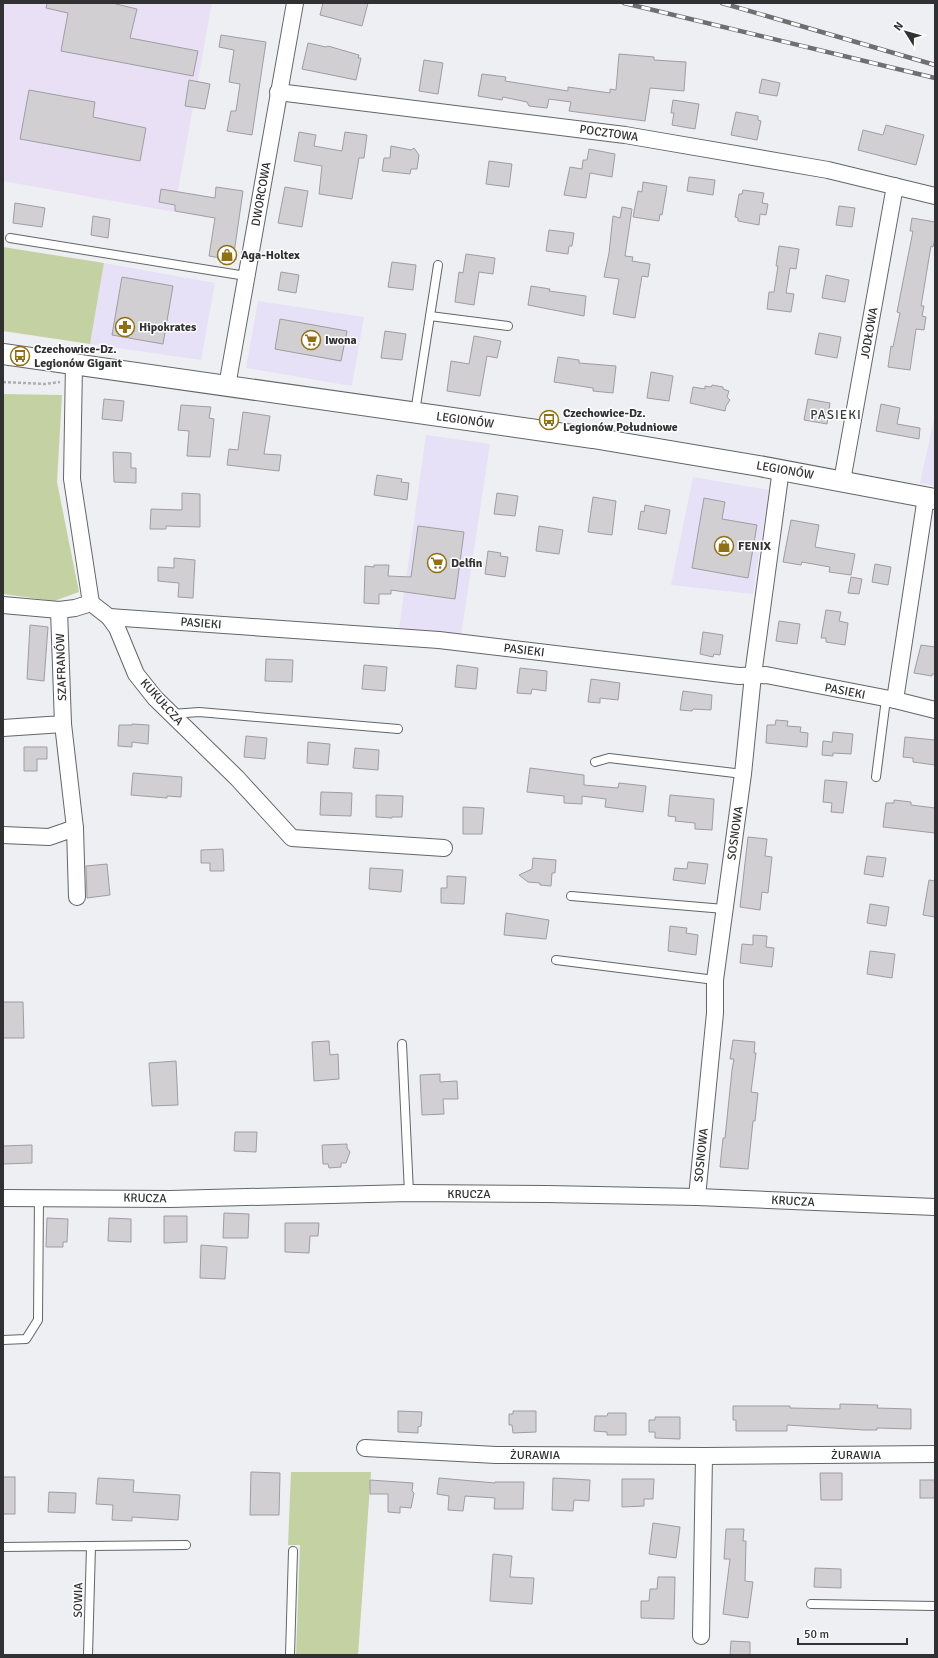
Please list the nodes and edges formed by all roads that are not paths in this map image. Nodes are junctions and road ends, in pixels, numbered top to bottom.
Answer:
1 (295, 3) edge
2 (278, 92) junction
3 (895, 186) junction
4 (935, 196) edge
5 (10, 238) dead end
6 (438, 265) dead end
7 (246, 276) junction
8 (430, 316) junction
9 (508, 326) dead end
10 (3, 354) edge
11 (74, 364) junction
12 (227, 386) junction
13 (415, 413) junction
14 (781, 470) junction
15 (842, 481) junction
16 (930, 498) edge
17 (91, 603) junction
18 (3, 605) edge
19 (59, 610) junction
20 (109, 617) junction
21 (753, 675) junction
22 (891, 699) junction
23 (935, 710) edge
24 (172, 714) junction
25 (63, 724) junction
26 (3, 728) edge
27 (398, 729) dead end
28 (595, 762) dead end
29 (743, 774) junction
30 (876, 776) dead end
31 (75, 828) junction
32 (3, 835) edge
33 (444, 848) dead end
34 (571, 896) dead end
35 (77, 897) dead end
36 (724, 910) junction
37 (556, 960) dead end
38 (716, 980) junction
39 (402, 1044) dead end
40 (409, 1193) junction
41 (39, 1197) junction
42 (697, 1197) junction
43 (3, 1198) edge
44 (935, 1207) edge
45 (3, 1340) edge
46 (365, 1448) dead end
47 (935, 1454) edge
48 (704, 1456) junction
49 (186, 1545) dead end
50 (91, 1546) junction
51 (3, 1547) edge
52 (293, 1551) dead end
53 (811, 1604) dead end
54 (935, 1606) edge
55 (700, 1636) dead end
56 (88, 1655) edge
57 (290, 1655) edge

1 - 2 street, DWORCOWA
2 - 3 street, POCZTOWA
2 - 7 street, DWORCOWA
3 - 4 street, POCZTOWA
3 - 15 street, JODŁOWA
5 - 7 lane
6 - 8 lane
7 - 12 street, DWORCOWA
8 - 9 lane
8 - 13 lane
10 - 11 street, LEGIONÓW
11 - 12 street, LEGIONÓW
11 - 17 street
12 - 13 street, LEGIONÓW
13 - 14 street, LEGIONÓW
14 - 15 street, LEGIONÓW
14 - 21 street, SOSNOWA
15 - 16 street, LEGIONÓW
16 - 22 street, LEGIONÓW
17 - 19 street
17 - 20 street, KUKUŁCZA
18 - 19 street
19 - 25 street, SZAFRANÓW
20 - 21 street, PASIEKI
20 - 24 street, KUKUŁCZA
21 - 22 street, PASIEKI
21 - 29 street, SOSNOWA
22 - 23 street, PASIEKI
22 - 30 lane
24 - 27 lane
24 - 33 street, KUKUŁCZA
25 - 26 street
25 - 31 street, SZAFRANÓW
28 - 29 lane
29 - 36 street, SOSNOWA
31 - 32 street
31 - 35 street, SZAFRANÓW
34 - 36 lane
36 - 38 street, SOSNOWA
37 - 38 lane
38 - 42 street, SOSNOWA
39 - 40 lane
40 - 41 street, KRUCZA
40 - 42 street, KRUCZA
41 - 43 street, KRUCZA
41 - 45 lane
42 - 44 street, KRUCZA
46 - 48 street, ŻURAWIA
47 - 48 street, ŻURAWIA
48 - 55 street
49 - 50 lane
50 - 51 lane
50 - 56 lane, SOWIA
52 - 57 lane
53 - 54 lane

